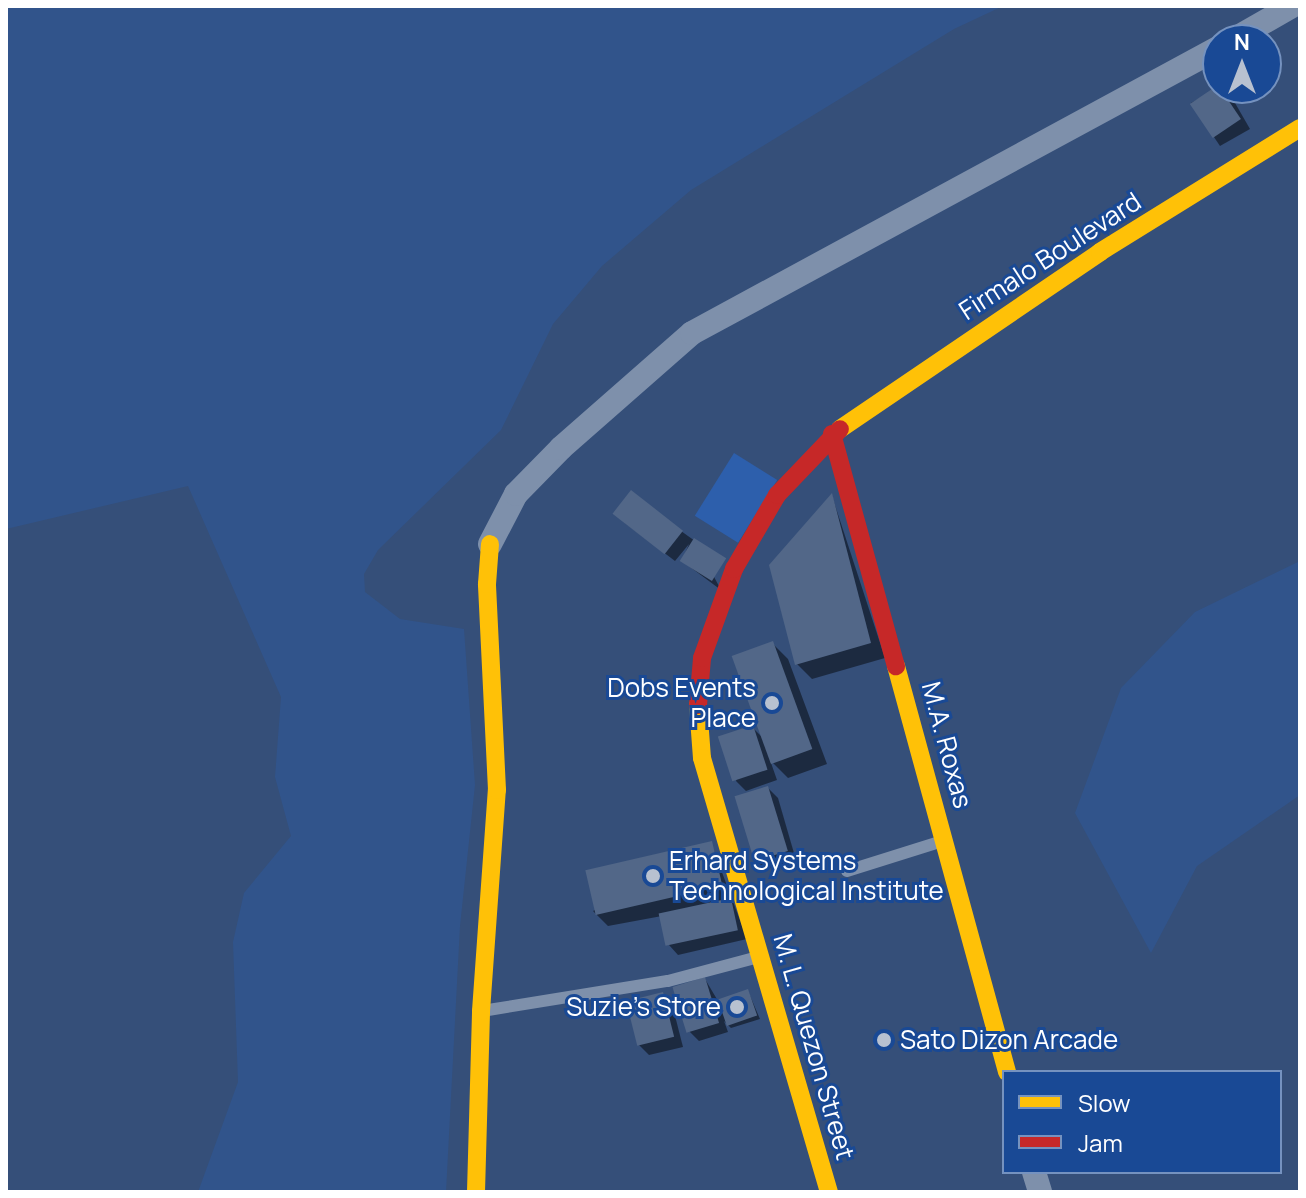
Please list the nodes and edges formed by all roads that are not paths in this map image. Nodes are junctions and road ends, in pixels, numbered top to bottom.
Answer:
1 (1292, 6) edge
2 (1261, 24) edge
3 (1202, 57) edge
4 (1300, 128) edge
5 (832, 434) junction
6 (490, 544) joint
7 (944, 841) junction
8 (847, 871) dead end
9 (761, 957) junction
10 (481, 1011) junction
11 (1006, 1070) edge
12 (476, 1192) edge
13 (829, 1192) edge

1 - 2 street
3 - 6 street
4 - 5 street, Firmalo Boulevard
5 - 7 street, M.A. Roxas
5 - 9 street, M. L. Quezon Street
6 - 10 street
7 - 8 lane
7 - 11 street, M.A. Roxas
9 - 10 lane
9 - 13 street, M. L. Quezon Street
10 - 12 street

